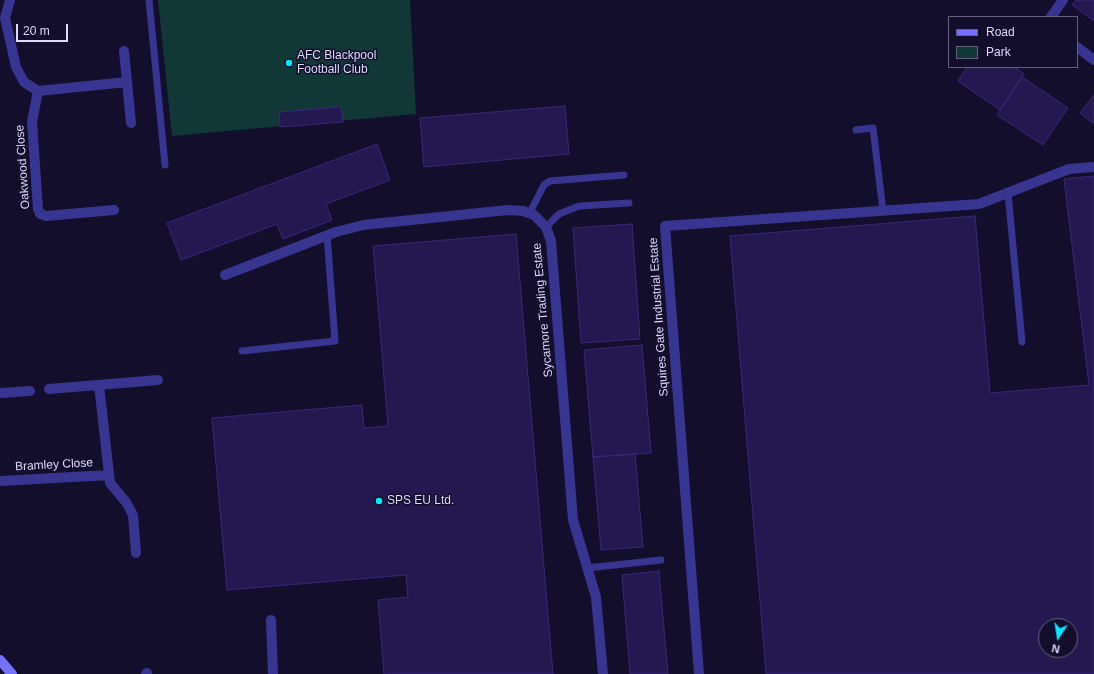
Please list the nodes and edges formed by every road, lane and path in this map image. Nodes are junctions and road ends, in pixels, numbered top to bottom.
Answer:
1 (10, 0) edge
2 (149, 0) edge
3 (1063, 0) edge
4 (1052, 16) edge
5 (1078, 48) edge
6 (124, 51) dead end
7 (1094, 60) edge
8 (127, 82) junction
9 (38, 91) junction
10 (131, 123) dead end
11 (856, 130) dead end
12 (165, 165) dead end
13 (1094, 167) edge
14 (624, 175) dead end
15 (1008, 193) junction
16 (629, 203) dead end
17 (114, 210) dead end
18 (883, 211) junction
19 (529, 214) junction
20 (546, 227) junction
21 (326, 236) junction
22 (226, 275) dead end
23 (1022, 342) dead end
24 (242, 351) dead end
25 (158, 380) dead end
26 (99, 385) junction
27 (49, 389) dead end
28 (30, 391) dead end
29 (0, 393) edge
30 (109, 475) junction
31 (0, 481) edge
32 (136, 553) dead end
33 (661, 560) dead end
34 (588, 568) junction
35 (271, 620) dead end
36 (0, 660) edge
37 (12, 674) edge
38 (274, 674) edge
39 (603, 674) edge
40 (700, 674) edge

1 - 9 street
2 - 12 lane
3 - 4 street
5 - 7 street
6 - 8 street
8 - 9 street
8 - 10 street
9 - 17 street, Oakwood Close
11 - 18 lane
13 - 15 street, Squires Gate Industrial Estate
14 - 19 lane
15 - 18 street, Squires Gate Industrial Estate
15 - 23 lane
16 - 20 lane
18 - 40 street, Squires Gate Industrial Estate
19 - 20 street, Sycamore Trading Estate
19 - 21 street, Sycamore Trading Estate
20 - 34 street, Sycamore Trading Estate
21 - 22 street, Sycamore Trading Estate
21 - 24 lane
25 - 26 street
26 - 27 street
26 - 30 street, Bramley Close
28 - 29 street
30 - 31 street, Bramley Close
30 - 32 street, Bramley Close
33 - 34 lane
34 - 39 street, Sycamore Trading Estate
35 - 38 street
36 - 37 main road

